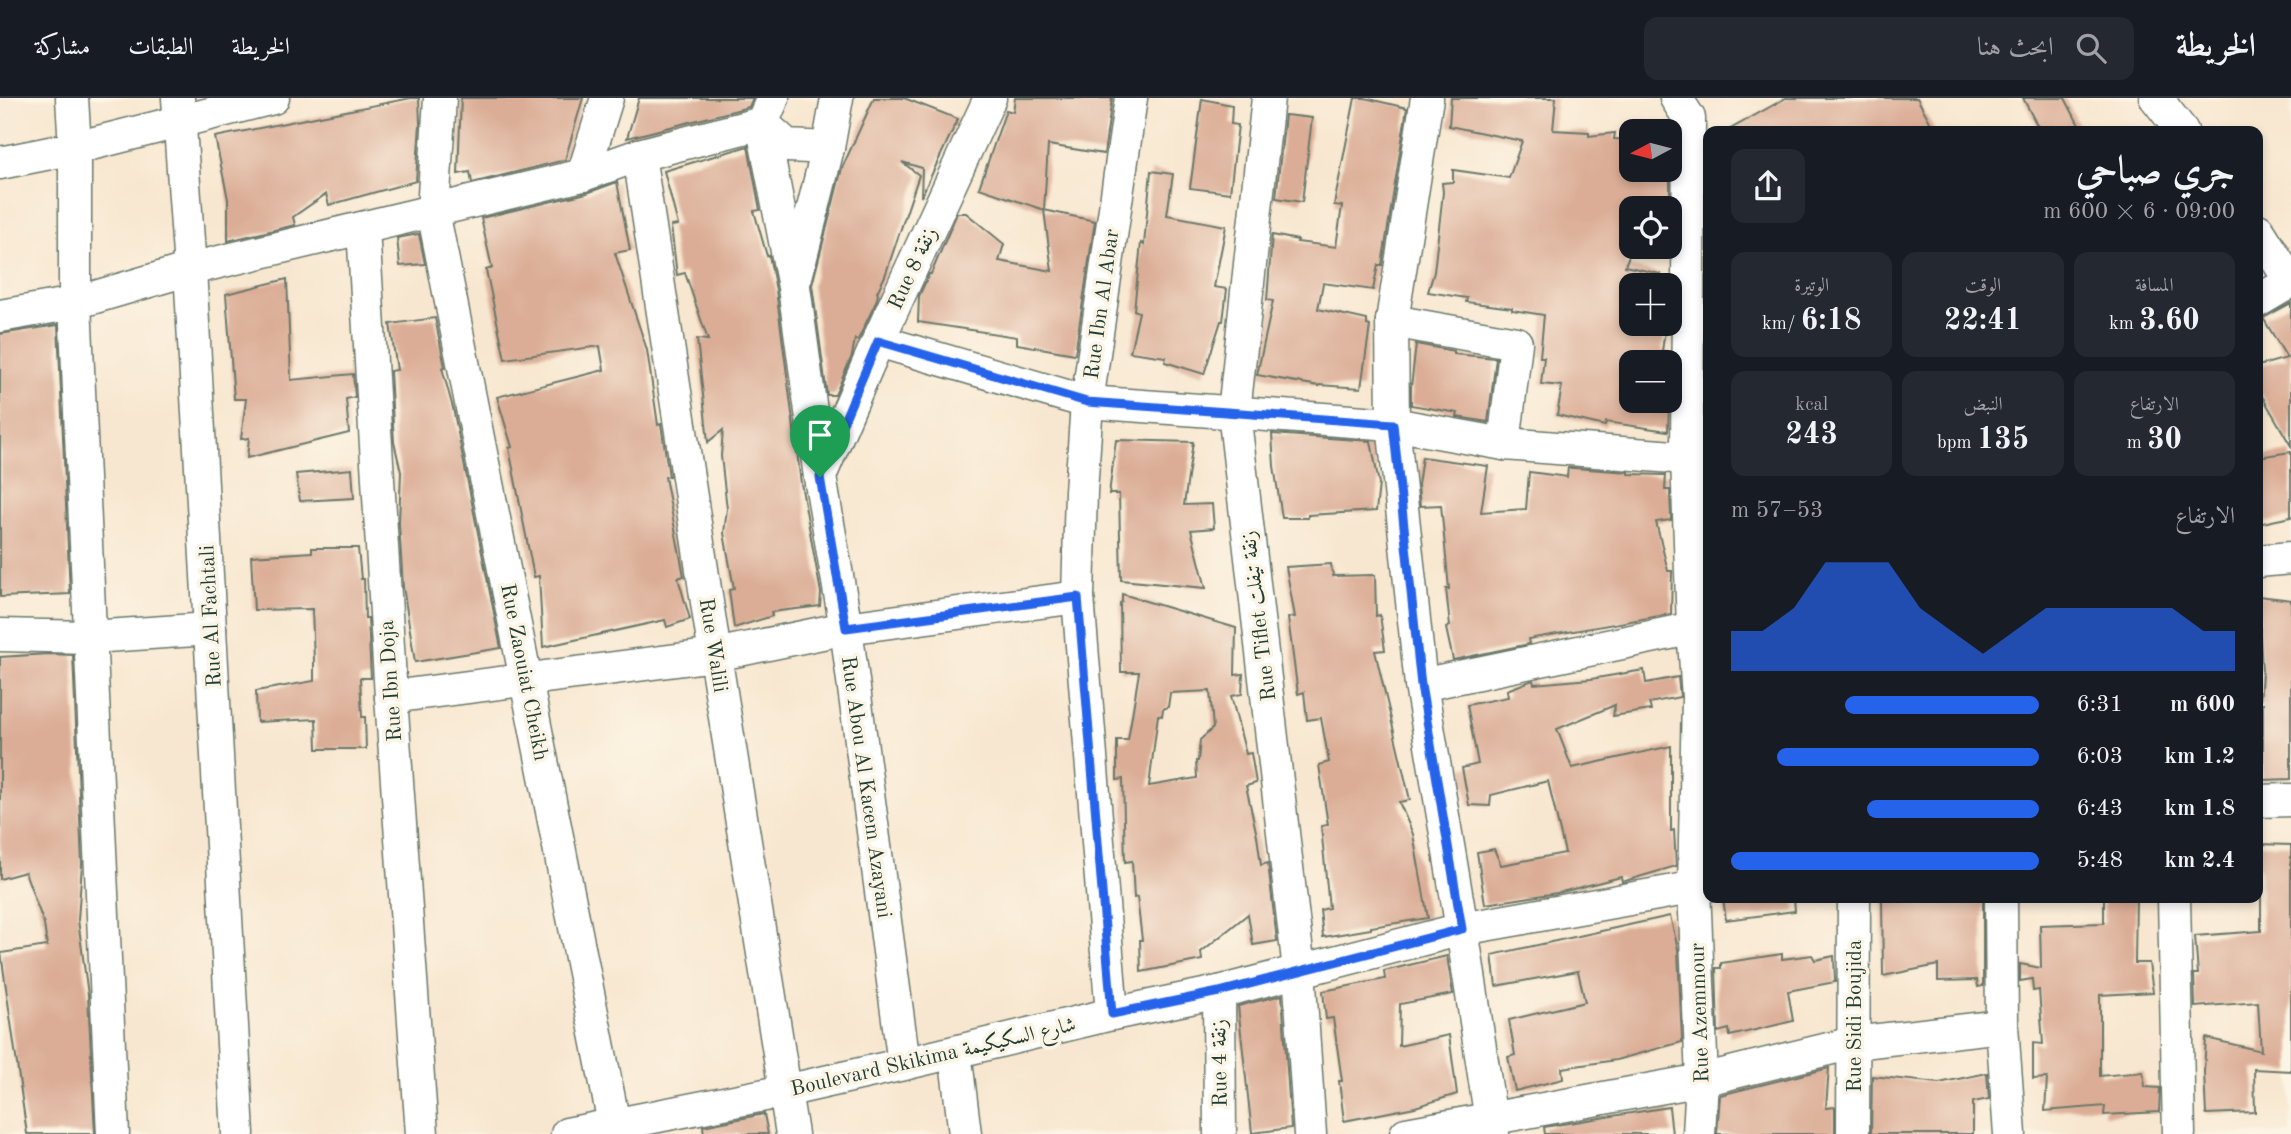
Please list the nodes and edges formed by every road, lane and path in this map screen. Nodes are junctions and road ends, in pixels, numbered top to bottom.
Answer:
1 (72, 98) edge
2 (273, 98) edge
3 (440, 98) edge
4 (607, 98) edge
5 (837, 98) edge
6 (990, 98) edge
7 (1131, 98) edge
8 (1268, 98) edge
9 (1427, 98) edge
10 (2156, 98) edge
11 (1683, 108) edge
12 (179, 110) edge
13 (767, 110) edge
14 (2178, 126) edge
15 (1703, 146) edge
16 (75, 148) junction
17 (828, 148) junction
18 (639, 155) junction
19 (0, 163) edge
20 (583, 175) junction
21 (433, 211) junction
22 (363, 228) junction
23 (2263, 238) edge
24 (190, 269) junction
25 (2291, 282) edge
26 (794, 288) junction
27 (2263, 298) edge
28 (75, 303) junction
29 (0, 316) edge
30 (1392, 321) junction
31 (878, 341) junction
32 (1087, 402) junction
33 (1698, 406) edge
34 (1234, 412) junction
35 (1393, 424) junction
36 (1504, 444) junction
37 (1687, 458) junction
38 (820, 477) junction
39 (2291, 558) edge
40 (2263, 561) edge
41 (1078, 597) junction
42 (1701, 626) edge
43 (846, 628) junction
44 (210, 629) junction
45 (0, 635) edge
46 (90, 637) junction
47 (715, 655) junction
48 (527, 680) junction
49 (1421, 685) junction
50 (391, 697) junction
51 (2291, 800) edge
52 (2263, 801) edge
53 (1701, 886) edge
54 (1854, 903) edge
55 (2001, 903) edge
56 (2174, 903) edge
57 (1462, 929) junction
58 (1299, 970) junction
59 (1219, 992) junction
60 (1112, 1014) junction
61 (2002, 1026) junction
62 (1853, 1043) junction
63 (955, 1052) junction
64 (904, 1065) junction
65 (1702, 1080) junction
66 (785, 1091) junction
67 (1492, 1126) edge
68 (615, 1129) edge
69 (113, 1134) edge
70 (238, 1134) edge
71 (422, 1134) edge
72 (567, 1134) edge
73 (792, 1134) edge
74 (965, 1134) edge
75 (1220, 1134) edge
76 (1310, 1134) edge
77 (1406, 1134) edge
78 (1699, 1134) edge
79 (1853, 1134) edge
80 (2010, 1134) edge
81 (2179, 1134) edge

1 - 16 street
2 - 12 street
3 - 21 street, Rue Zaouiat Cheikh
4 - 20 street
5 - 17 street
6 - 31 street, Rue 8 زنقة
7 - 32 street, Rue Ibn Al Abar
8 - 34 street, Rue Tiflet زنقة تيفلت
9 - 30 street
10 - 14 street
11 - 15 street
11 - 33 street, Rue Azemmour
12 - 16 street
12 - 24 street, Rue Al Fachtali
13 - 17 street
13 - 18 street
13 - 26 street, Rue Abou Al Kacem Azayani
16 - 19 street
16 - 28 street
17 - 26 street
18 - 20 street
18 - 47 street, Rue Walili
20 - 21 street
21 - 22 street
21 - 48 street, Rue Zaouiat Cheikh
22 - 24 street
22 - 50 street, Rue Ibn Doja
23 - 25 street
24 - 28 street
24 - 44 street, Rue Al Fachtali
25 - 27 street
26 - 38 street, Rue Abou Al Kacem Azayani
28 - 29 street
28 - 46 street
30 - 35 street
30 - 36 street
31 - 32 street
31 - 38 street, Rue 8 زنقة
32 - 34 street
32 - 41 street, Rue Ibn Al Abar
33 - 37 street, Rue Azemmour
34 - 35 street
34 - 58 street, Rue Tiflet زنقة تيفلت
35 - 36 street
35 - 49 street
36 - 37 street
37 - 42 street, Rue Azemmour
38 - 43 street, Rue Abou Al Kacem Azayani
39 - 40 street
41 - 43 street
41 - 60 street, Rue Ibn Al Abar
42 - 49 street
42 - 53 street, Rue Azemmour
43 - 47 street
43 - 64 street, Rue Abou Al Kacem Azayani
44 - 46 street
44 - 70 street, Rue Al Fachtali
45 - 46 street
46 - 69 street
47 - 48 street
47 - 66 street, Rue Walili
48 - 50 street
48 - 68 street, Rue Zaouiat Cheikh
49 - 57 street
50 - 71 street, Rue Ibn Doja
51 - 52 street
53 - 57 street, Boulevard Skikima شارع السكيكيمة
53 - 65 street, Rue Azemmour
54 - 62 street, Rue Sidi Boujida
55 - 61 street
56 - 81 street
57 - 58 street, Boulevard Skikima شارع السكيكيمة
57 - 67 street
58 - 59 street, Boulevard Skikima شارع السكيكيمة
58 - 76 street, Rue Tiflet زنقة تيفلت
59 - 60 street, Boulevard Skikima شارع السكيكيمة
59 - 75 street, Rue 4 زنقة
60 - 63 street, Boulevard Skikima شارع السكيكيمة
61 - 62 street
61 - 80 street
62 - 65 street
62 - 79 street, Rue Sidi Boujida
63 - 64 street, Boulevard Skikima شارع السكيكيمة
63 - 74 street
64 - 66 street, Boulevard Skikima شارع السكيكيمة
65 - 67 street
65 - 78 street, Rue Azemmour
66 - 68 street, Boulevard Skikima شارع السكيكيمة
66 - 73 street, Rue Walili
67 - 77 street
68 - 72 street, Boulevard Skikima شارع السكيكيمة

